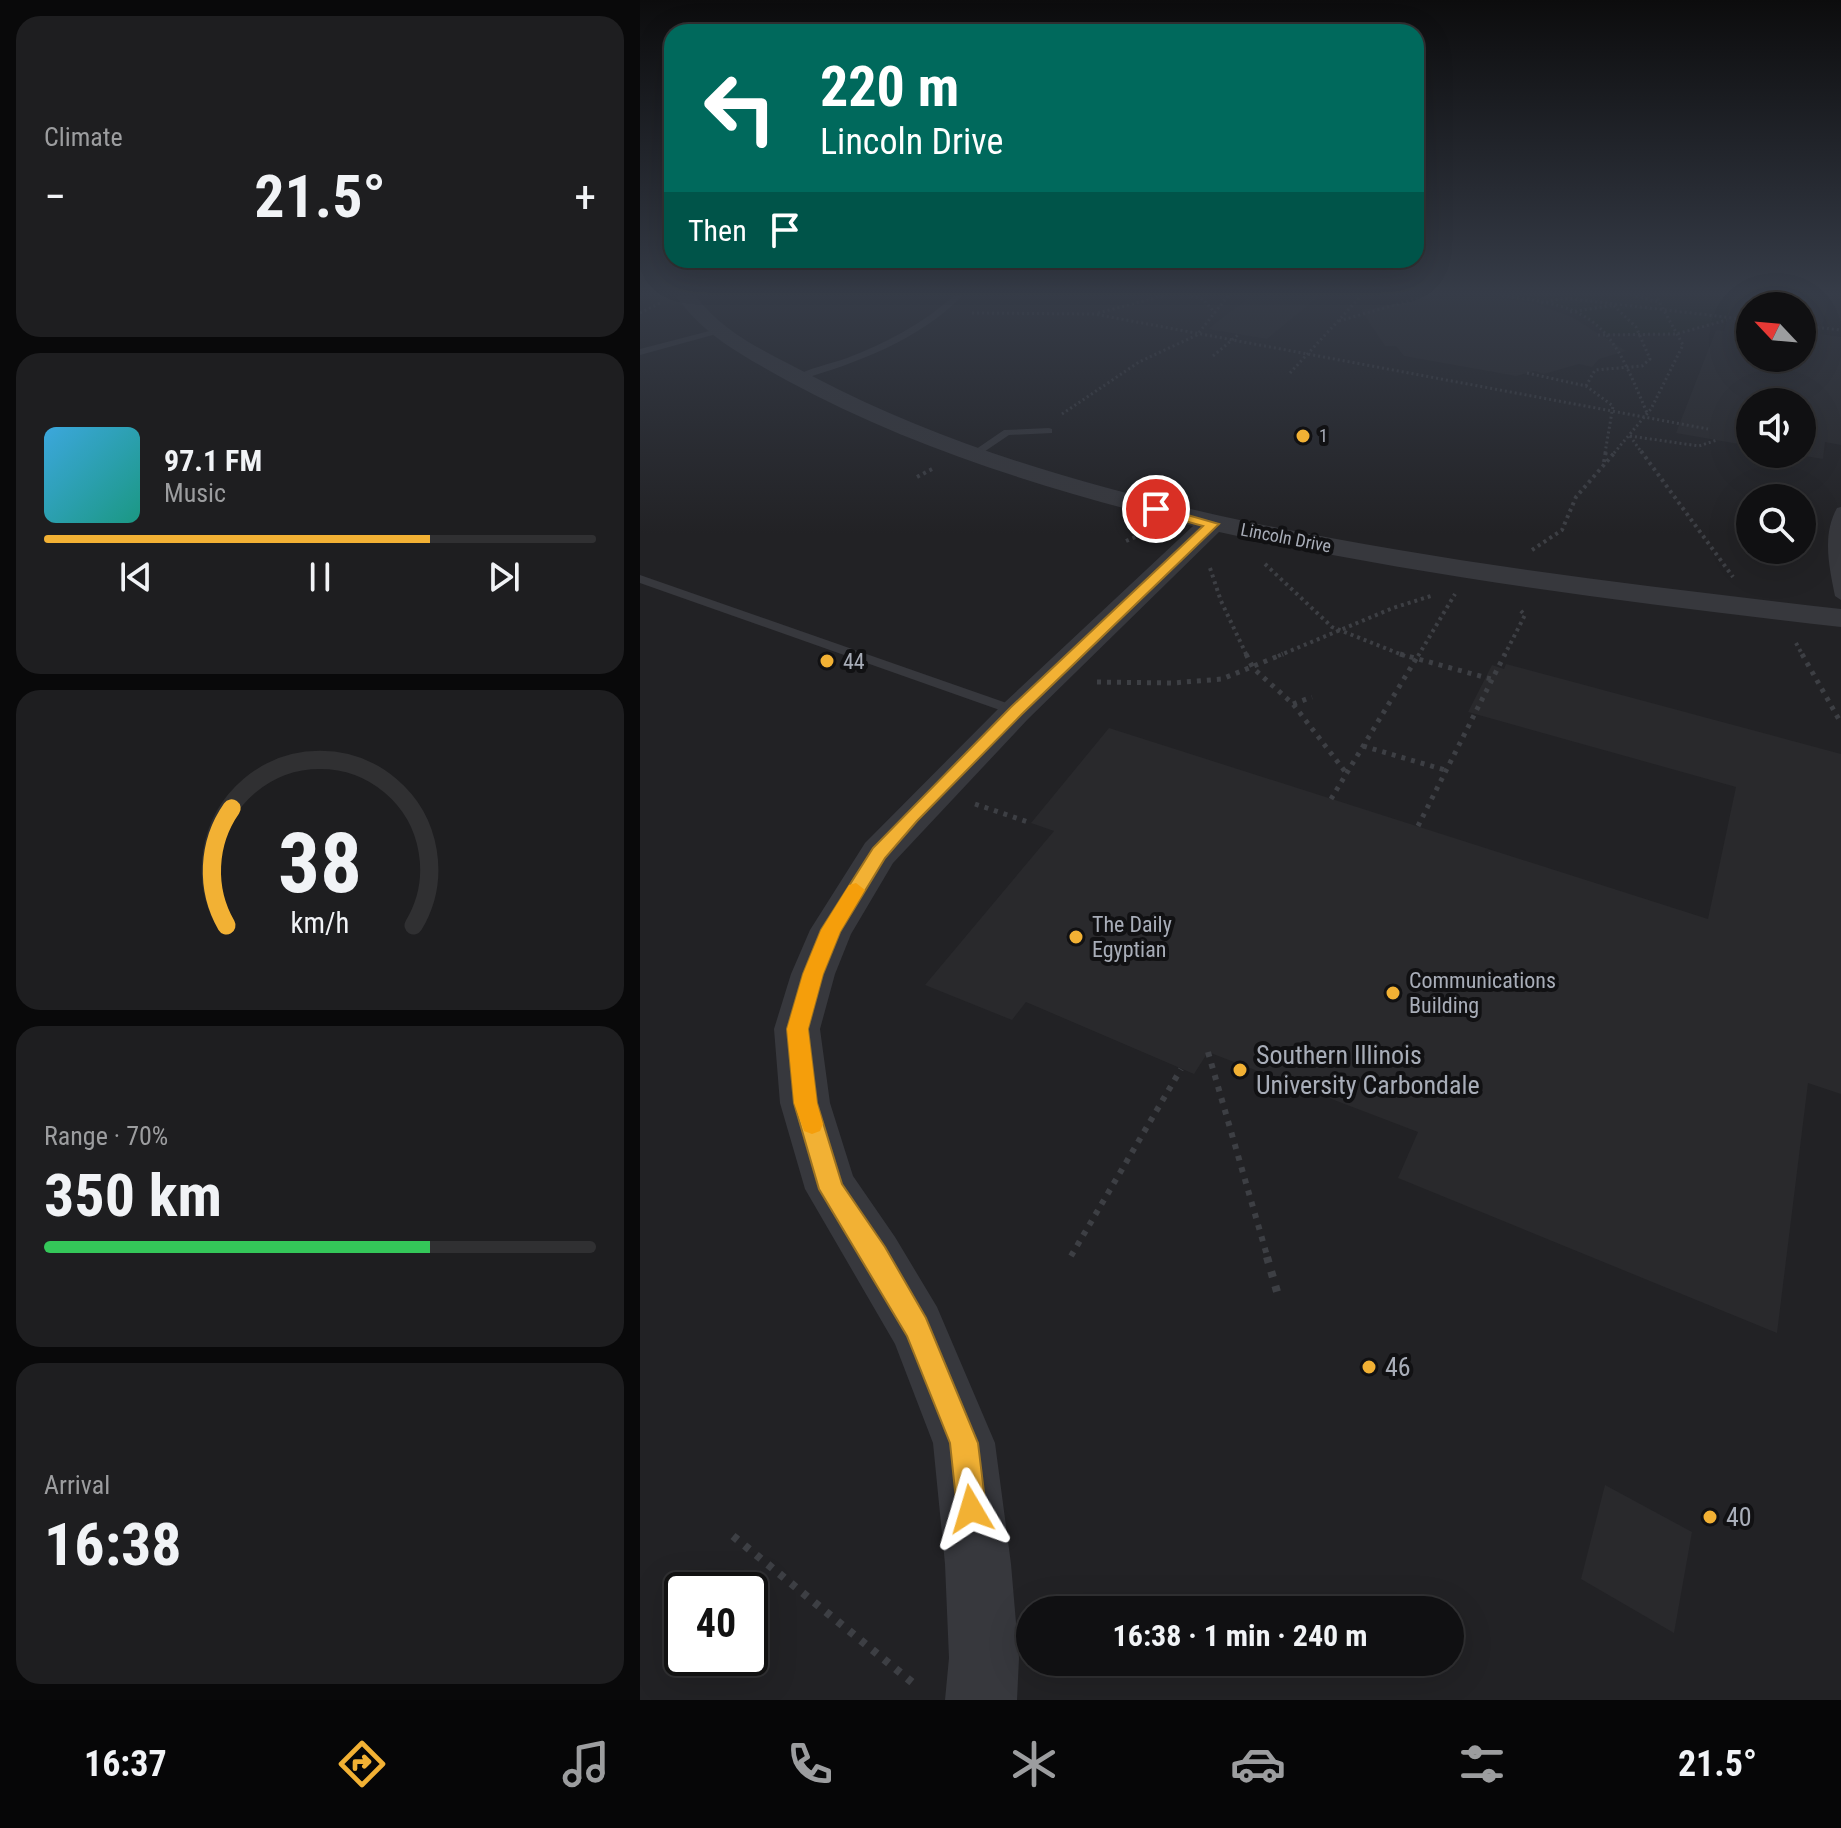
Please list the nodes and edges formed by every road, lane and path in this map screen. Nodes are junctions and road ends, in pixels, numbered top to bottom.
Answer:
1 (796, 375) edge
2 (804, 375) edge
3 (1119, 375) edge
4 (1421, 375) edge
5 (1538, 375) edge
6 (1592, 375) edge
7 (1629, 375) edge
8 (1668, 375) edge
9 (799, 377) junction
10 (1586, 386) junction
11 (1611, 411) junction
12 (1647, 416) junction
13 (1056, 418) dead end
14 (1708, 429) dead end
15 (1049, 431) dead end
16 (1630, 436) junction
17 (1717, 440) dead end
18 (971, 456) junction
19 (1603, 464) junction
20 (1841, 510) edge
21 (1212, 524) junction
22 (1523, 557) dead end
23 (1259, 558) dead end
24 (1209, 566) dead end
25 (640, 579) edge
26 (1740, 587) dead end
27 (1841, 596) edge
28 (1514, 604) dead end
29 (1841, 618) edge
30 (1342, 631) junction
31 (1796, 643) dead end
32 (1416, 659) junction
33 (1253, 668) junction
34 (1491, 679) junction
35 (1091, 682) dead end
36 (1312, 697) dead end
37 (1293, 704) junction
38 (1016, 711) junction
39 (1841, 723) edge
40 (1363, 746) junction
41 (1445, 770) junction
42 (1347, 774) junction
43 (1331, 799) dead end
44 (994, 810) dead end
45 (1031, 823) dead end
46 (1418, 826) dead end
47 (1208, 1052) dead end
48 (1181, 1069) dead end
49 (1071, 1256) dead end
50 (1278, 1295) dead end
51 (733, 1536) dead end
52 (913, 1683) dead end
53 (981, 1700) edge

1 - 9 street, Lincoln Drive
2 - 9 lane
3 - 13 path
4 - 11 path
5 - 10 path
6 - 10 path
7 - 12 path
8 - 12 path
9 - 18 street, Lincoln Drive
10 - 11 path
11 - 12 path
11 - 19 path
12 - 14 path
12 - 16 path
15 - 18 lane
16 - 17 path
16 - 19 path
16 - 26 path
18 - 21 street, Lincoln Drive
19 - 22 path
20 - 27 lane
21 - 29 street, Lincoln Drive
21 - 38 street
23 - 30 path
24 - 33 path
25 - 38 lane
28 - 34 path
30 - 32 path
30 - 32 path
30 - 33 path
31 - 39 path
32 - 34 path
32 - 40 path
33 - 35 path
33 - 37 path
34 - 41 path
36 - 37 path
37 - 42 path
38 - 53 street
40 - 41 path
40 - 42 path
41 - 46 path
42 - 43 path
44 - 45 path
47 - 50 path
48 - 49 path
51 - 52 path

